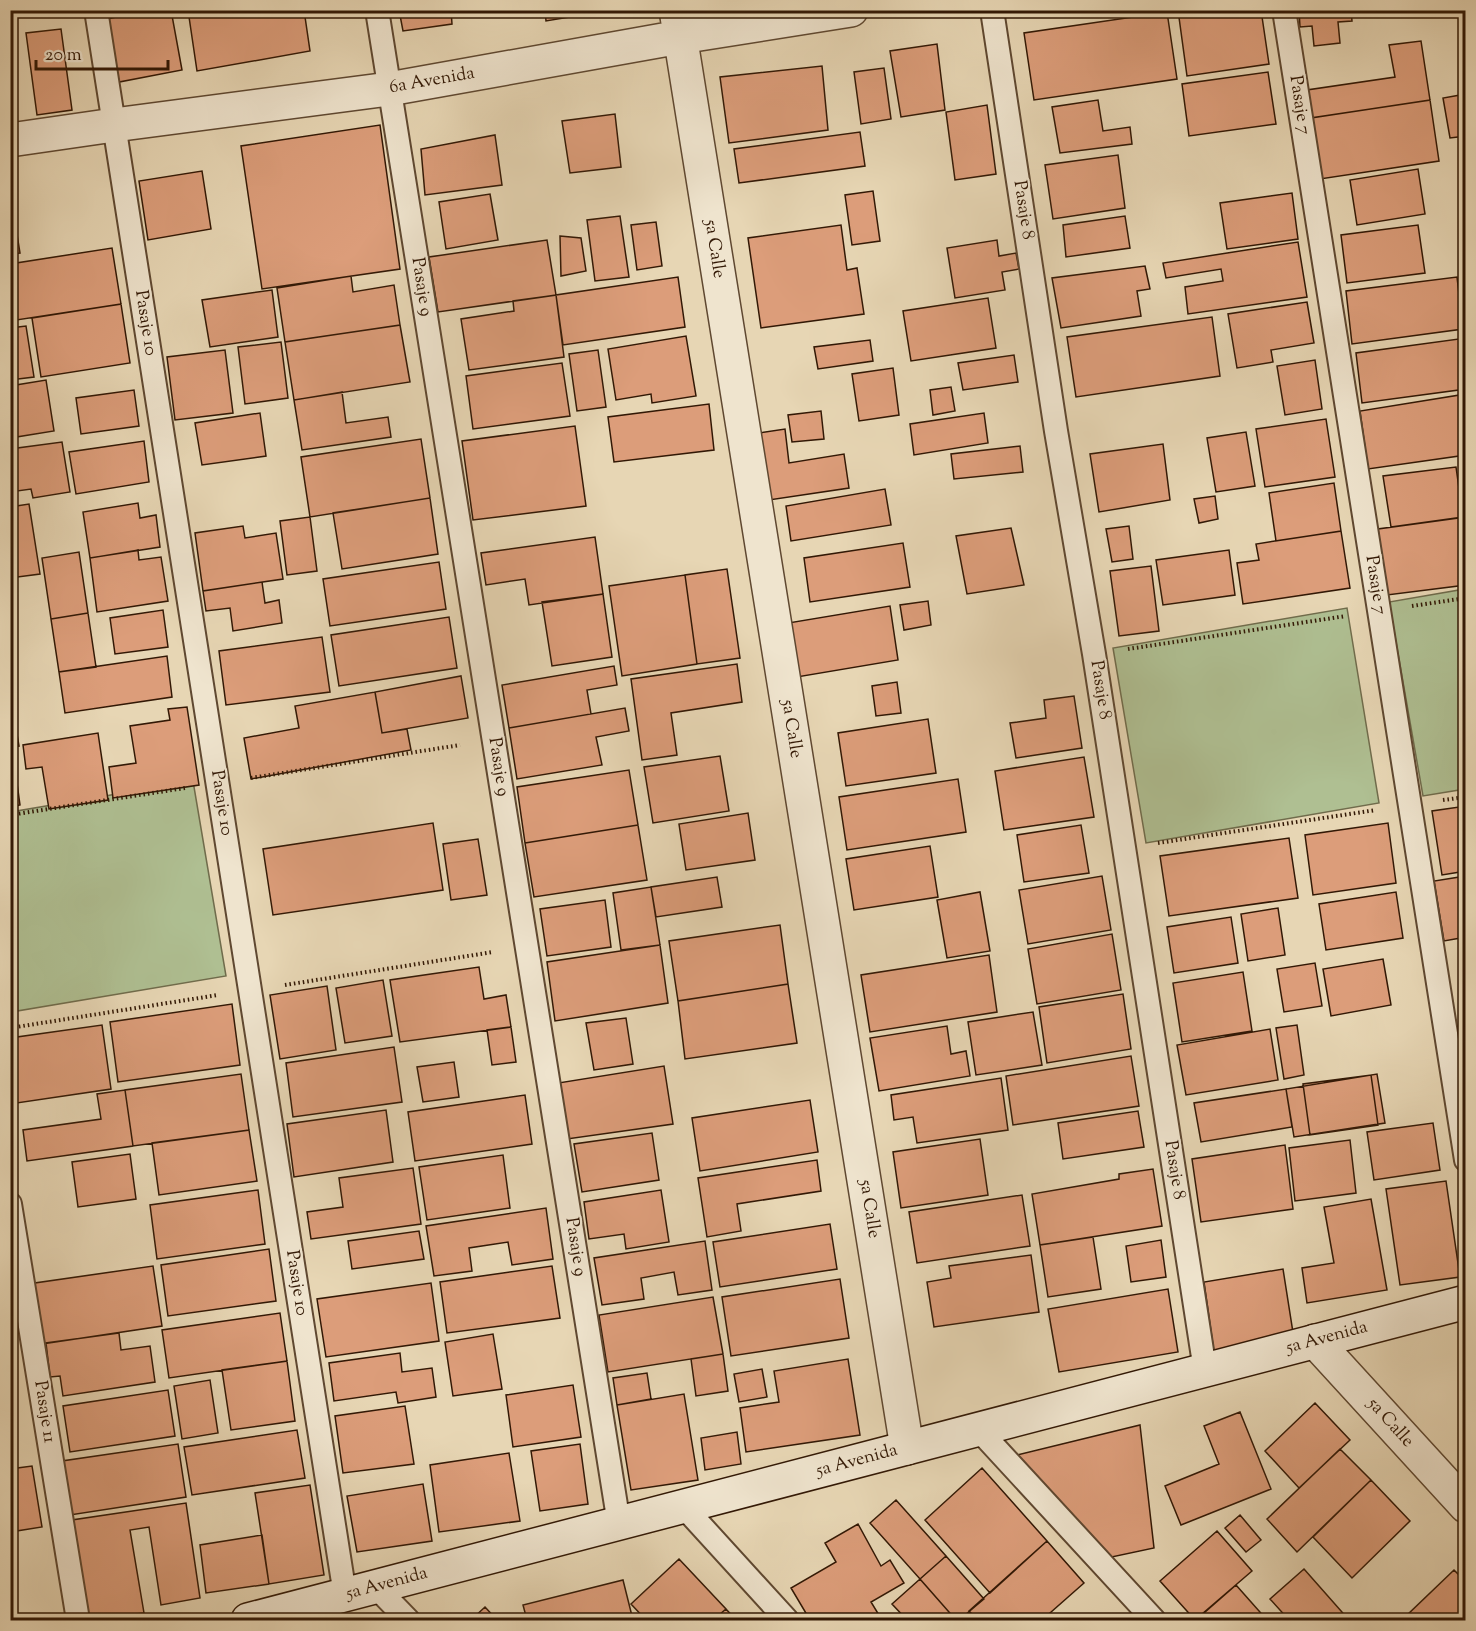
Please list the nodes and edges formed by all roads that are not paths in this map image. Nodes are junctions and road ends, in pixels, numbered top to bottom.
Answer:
1 (96, 10) edge
2 (377, 10) edge
3 (851, 10) edge
4 (992, 10) edge
5 (1284, 10) edge
6 (678, 24) edge
7 (389, 89) junction
8 (114, 125) junction
9 (10, 140) edge
10 (1466, 1160) edge
11 (10, 1204) edge
12 (1466, 1302) edge
13 (1315, 1341) junction
14 (1205, 1370) junction
15 (978, 1430) junction
16 (907, 1448) junction
17 (1466, 1506) edge
18 (684, 1507) junction
19 (619, 1524) junction
20 (376, 1587) junction
21 (345, 1595) junction
22 (78, 1620) edge
23 (248, 1620) edge
24 (408, 1620) edge
25 (787, 1620) edge
26 (1154, 1620) edge

1 - 8 lane, Pasaje 10
2 - 7 lane, Pasaje 9
3 - 6 street, 6a Avenida
4 - 14 lane, Pasaje 8
5 - 10 lane, Pasaje 7
6 - 7 street, 6a Avenida
6 - 16 street, 5a Calle
7 - 8 street, 6a Avenida
7 - 19 lane, Pasaje 9
8 - 9 street, 6a Avenida
8 - 21 lane, Pasaje 10
11 - 22 lane, Pasaje 11
12 - 13 street, 5a Avenida
13 - 14 street, 5a Avenida
13 - 17 street, 5a Calle
14 - 15 street, 5a Avenida
15 - 16 street, 5a Avenida
15 - 26 lane
16 - 18 street, 5a Avenida
18 - 19 street, 5a Avenida
18 - 25 lane
19 - 20 street, 5a Avenida
20 - 21 street, 5a Avenida
20 - 24 lane
21 - 23 street, 5a Avenida

